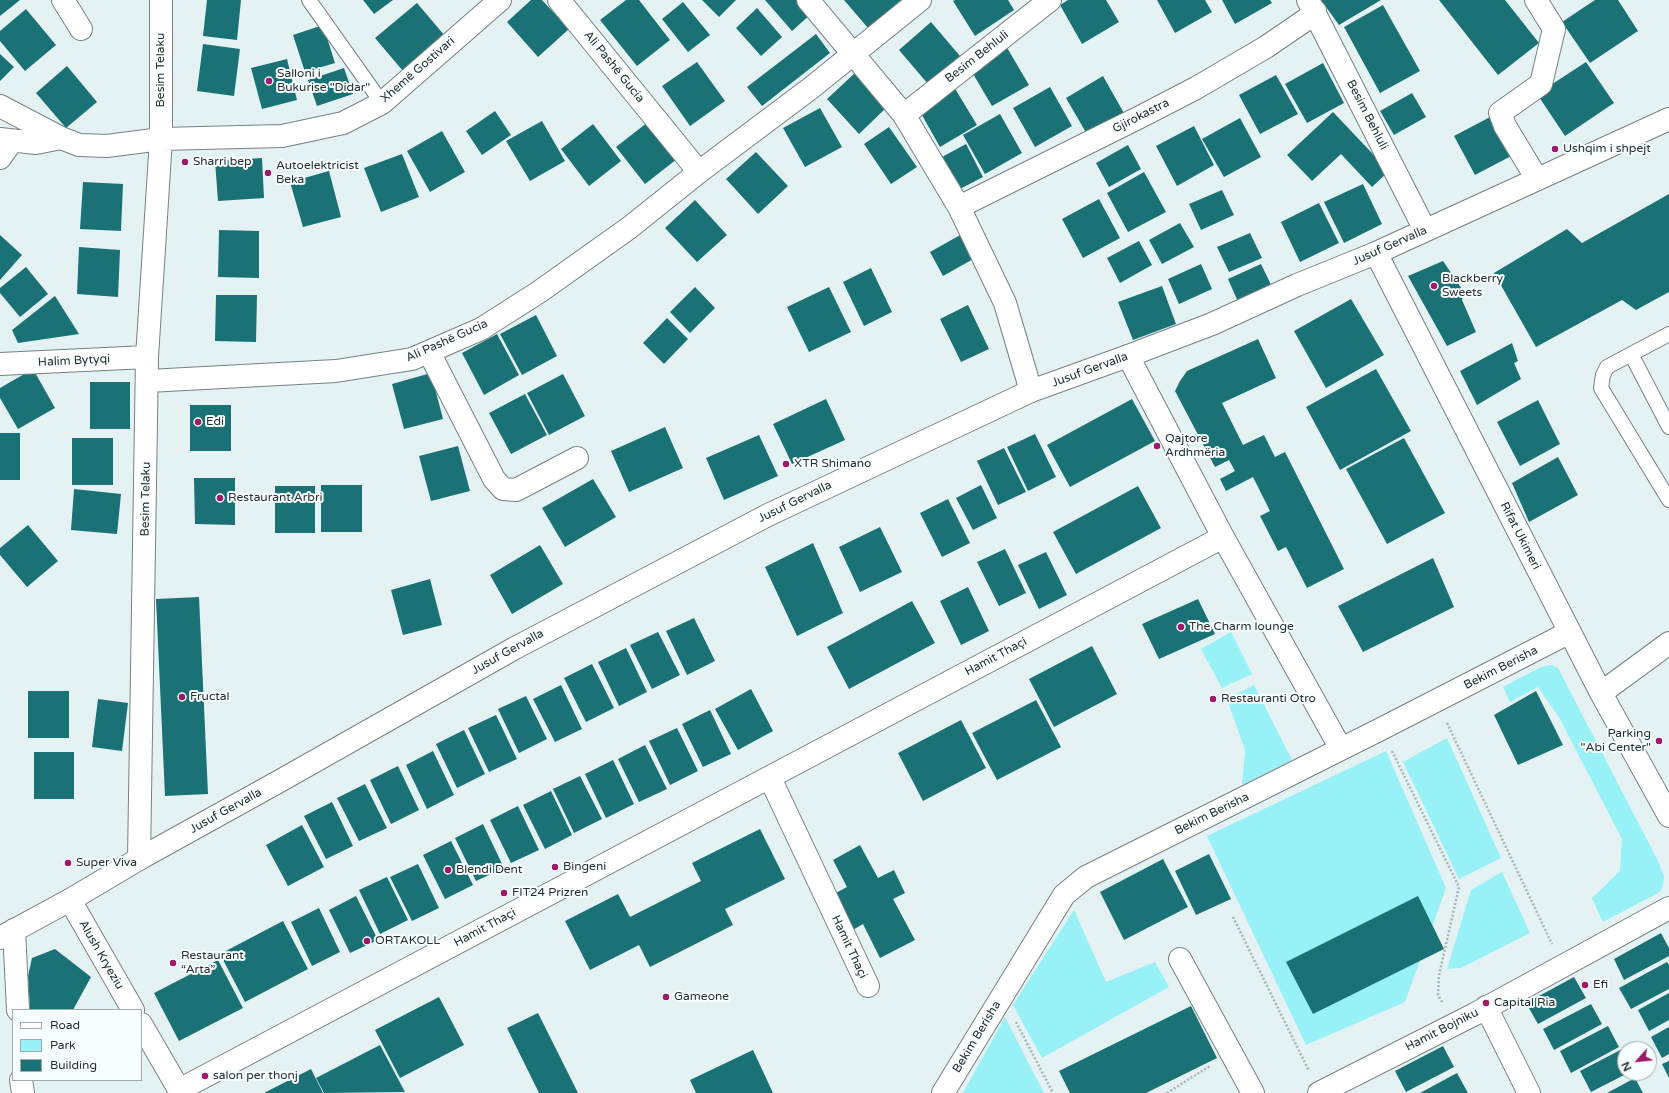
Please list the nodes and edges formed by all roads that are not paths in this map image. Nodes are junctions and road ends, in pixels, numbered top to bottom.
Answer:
1 (63, 0) edge
2 (161, 0) edge
3 (309, 0) edge
4 (500, 0) edge
5 (559, 0) edge
6 (808, 0) edge
7 (920, 0) edge
8 (1050, 0) edge
9 (1536, 0) edge
10 (1312, 6) edge
11 (81, 29) dead end
12 (853, 54) junction
13 (382, 103) junction
14 (0, 106) edge
15 (904, 115) junction
16 (1669, 119) edge
17 (61, 138) junction
18 (161, 139) junction
19 (6, 140) edge
20 (0, 158) edge
21 (699, 172) junction
22 (1537, 179) junction
23 (959, 207) junction
24 (1425, 230) junction
25 (1376, 253) junction
26 (1669, 334) edge
27 (429, 352) junction
28 (1631, 354) junction
29 (1128, 356) junction
30 (148, 357) junction
31 (0, 364) edge
32 (148, 381) junction
33 (1031, 391) junction
34 (1669, 427) edge
35 (577, 458) dead end
36 (1669, 500) edge
37 (1223, 537) junction
38 (1570, 632) junction
39 (1669, 643) edge
40 (1601, 693) junction
41 (1341, 749) junction
42 (770, 778) junction
43 (1669, 816) edge
44 (139, 859) junction
45 (70, 900) junction
46 (1669, 908) edge
47 (7, 934) edge
48 (1180, 959) dead end
49 (868, 986) dead end
50 (1486, 1008) junction
51 (18, 1009) edge
52 (132, 1009) edge
53 (142, 1026) edge
54 (21, 1081) edge
55 (180, 1092) edge
56 (23, 1093) edge
57 (943, 1093) edge
58 (1253, 1093) edge
59 (1319, 1093) edge
60 (1529, 1093) edge

1 - 11 street
2 - 18 street, Besim Telaku
3 - 13 lane
4 - 13 street, Xhemë Gostivari
5 - 21 street, Ali Pashë Gucia
6 - 12 street
7 - 12 street
8 - 15 street, Besim Behluli
9 - 22 street
10 - 23 street, Gjirokastra
10 - 24 street, Besim Behluli
12 - 15 street
12 - 21 street, Ali Pashë Gucia
13 - 18 street, Xhemë Gostivari
14 - 17 street
15 - 23 street
16 - 22 street, Jusuf Gervalla
17 - 18 street
17 - 19 street
18 - 30 street, Besim Telaku
19 - 20 street
21 - 27 street, Ali Pashë Gucia
22 - 24 street, Jusuf Gervalla
23 - 33 street
24 - 25 street, Jusuf Gervalla
25 - 29 street, Jusuf Gervalla
25 - 38 street, Rifat Ukimeri
26 - 28 lane
27 - 32 street, Ali Pashë Gucia
27 - 35 street
28 - 34 lane
28 - 36 lane
29 - 33 street, Jusuf Gervalla
29 - 37 street
30 - 31 street, Halim Bytyqi
30 - 32 street, Besim Telaku
32 - 44 street, Besim Telaku
33 - 44 street, Jusuf Gervalla
37 - 41 street
37 - 42 street, Hamit Thaçi
38 - 40 street, Rifat Ukimeri
38 - 41 street, Bekim Berisha
39 - 40 street
40 - 43 street, Rifat Ukimeri
41 - 57 street, Bekim Berisha
42 - 49 street, Hamit Thaçi
42 - 55 street, Hamit Thaçi
44 - 45 street, Jusuf Gervalla
45 - 47 street, Jusuf Gervalla
45 - 52 street, Alush Kryeziu
46 - 50 street, Hamit Bojniku
47 - 51 street
48 - 58 street
50 - 59 street, Hamit Bojniku
50 - 60 street
53 - 55 street
54 - 56 street

